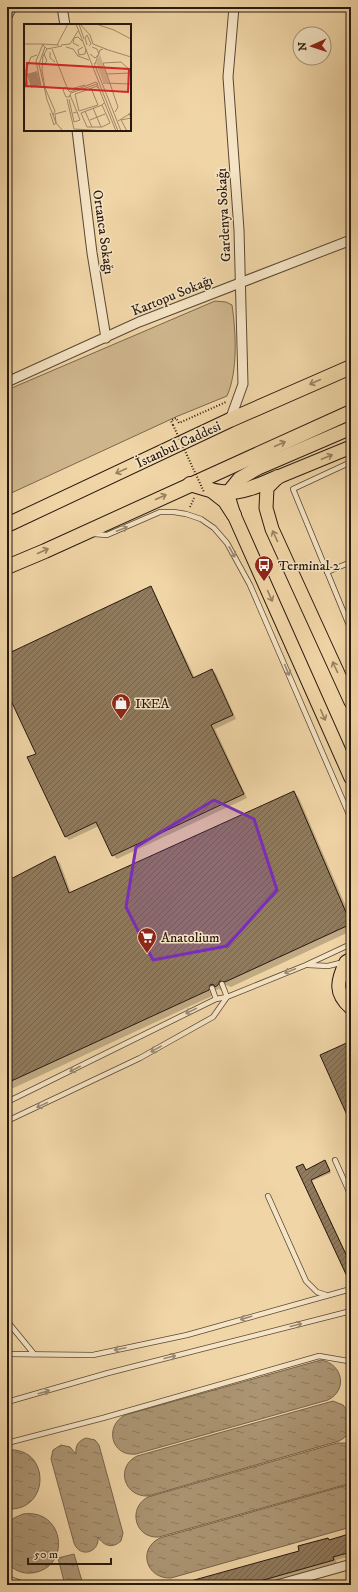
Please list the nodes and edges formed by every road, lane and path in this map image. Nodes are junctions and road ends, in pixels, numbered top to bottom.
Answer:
1 (12, 7) edge
2 (62, 7) edge
3 (234, 7) edge
4 (7, 16) edge
5 (65, 24) edge
6 (77, 131) edge
7 (351, 240) edge
8 (240, 283) junction
9 (106, 338) junction
10 (351, 366) edge
11 (7, 382) edge
12 (239, 395) junction
13 (351, 412) edge
14 (230, 420) junction
15 (351, 428) edge
16 (351, 447) edge
17 (351, 462) edge
18 (278, 477) junction
19 (190, 484) junction
20 (207, 491) junction
21 (229, 492) junction
22 (234, 515) junction
23 (7, 525) edge
24 (84, 532) junction
25 (351, 562) edge
26 (7, 567) edge
27 (327, 572) junction
28 (351, 630) edge
29 (351, 702) edge
30 (351, 778) edge
31 (351, 819) edge
32 (351, 944) edge
33 (348, 960) edge
34 (306, 965) junction
35 (222, 984) dead end
36 (212, 988) dead end
37 (227, 997) junction
38 (216, 999) junction
39 (351, 1008) edge
40 (7, 1102) edge
41 (7, 1121) edge
42 (335, 1160) dead end
43 (268, 1196) dead end
44 (351, 1196) edge
45 (351, 1289) edge
46 (328, 1295) junction
47 (351, 1311) edge
48 (7, 1321) edge
49 (7, 1354) edge
50 (34, 1354) junction
51 (351, 1371) edge
52 (7, 1402) edge
53 (7, 1443) edge
54 (350, 1565) edge
55 (7, 1578) edge
56 (28, 1585) edge
57 (277, 1585) edge

1 - 4 street
2 - 5 street
3 - 8 street, Gardenya Sokağı
6 - 9 street, Ortanca Sokağı
7 - 8 street, Kartopu Sokağı
8 - 9 street, Kartopu Sokağı
8 - 12 street, Gardenya Sokağı
9 - 11 street, Kartopu Sokağı
10 -> 14 highway, İstanbul Caddesi
12 - 14 street, Gardenya Sokağı
12 - 20 path, bridge
19 -> 13 highway
14 -> 23 highway, İstanbul Caddesi
15 - 21 main road
18 -> 16 main road
17 - 27 lane
18 - 21 highway
29 -> 18 main road
19 - 20 highway
24 -> 19 highway
20 - 21 highway
20 - 22 highway
21 - 22 main road
22 -> 30 main road
26 -> 24 highway
24 -> 31 lane
25 - 27 lane
27 - 28 lane
32 - 34 lane
33 - 34 lane
33 - 39 main road
34 -> 37 lane
35 - 37 lane
36 - 38 lane
37 - 38 lane
37 -> 41 lane
38 -> 40 lane
42 - 44 lane
43 - 46 lane
45 - 46 lane
46 -> 50 lane
52 -> 47 lane
48 - 50 lane
49 - 50 lane
51 - 53 lane
54 - 57 street
55 - 56 lane

